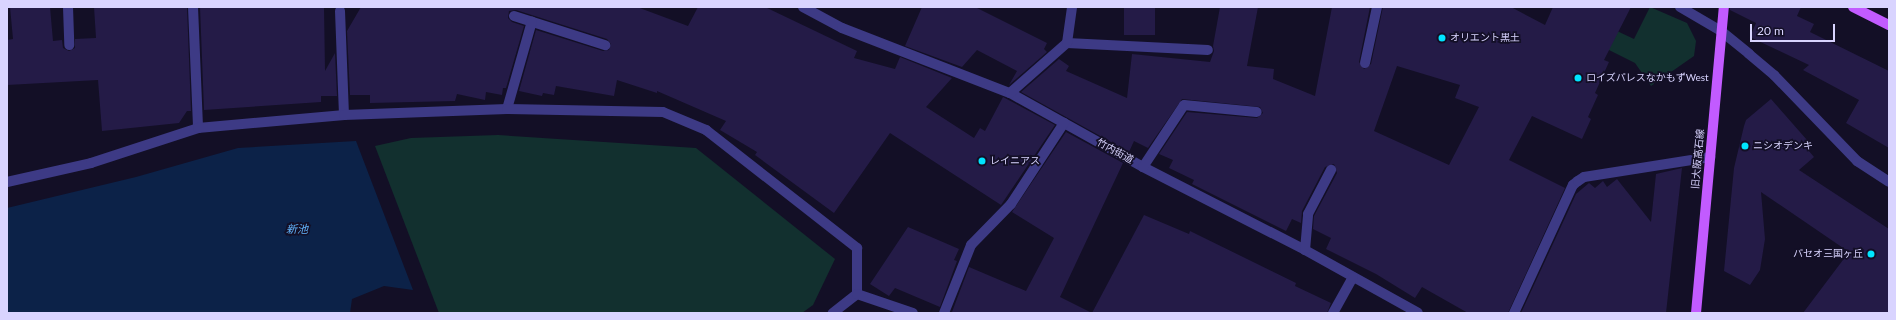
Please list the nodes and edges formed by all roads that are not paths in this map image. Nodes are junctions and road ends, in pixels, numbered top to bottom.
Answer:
1 (68, 7) edge
2 (193, 7) edge
3 (803, 7) edge
4 (1072, 7) edge
5 (1377, 7) edge
6 (1680, 7) edge
7 (1724, 7) edge
8 (1853, 7) edge
9 (340, 11) dead end
10 (514, 16) dead end
11 (532, 22) junction
12 (1889, 25) edge
13 (1721, 32) junction
14 (1067, 43) junction
15 (70, 45) dead end
16 (605, 45) dead end
17 (1208, 50) dead end
18 (1365, 63) dead end
19 (1010, 93) junction
20 (507, 109) junction
21 (1257, 112) dead end
22 (344, 115) junction
23 (1064, 123) junction
24 (198, 128) junction
25 (1710, 158) junction
26 (1143, 167) junction
27 (1331, 170) dead end
28 (7, 182) edge
29 (1889, 182) edge
30 (1305, 250) junction
31 (1353, 276) junction
32 (857, 294) junction
33 (833, 313) edge
34 (912, 313) edge
35 (944, 313) edge
36 (1333, 313) edge
37 (1418, 313) edge
38 (1514, 313) edge
39 (1696, 313) edge

1 - 15 street
2 - 24 street
3 - 19 street, 竹内街道
4 - 14 street
5 - 18 street
6 - 13 street
7 - 13 main road, 旧大阪高石線
8 - 12 main road
9 - 22 street
10 - 11 street
11 - 16 street
11 - 20 street
13 - 25 main road, 旧大阪高石線
13 - 29 street
14 - 17 street
14 - 19 street
19 - 23 street, 竹内街道
20 - 22 street
20 - 32 street
21 - 26 street
22 - 24 street
23 - 26 street, 竹内街道
23 - 35 street
24 - 28 street
25 - 38 street
25 - 39 main road, 旧大阪高石線
26 - 30 street, 竹内街道
27 - 30 street
30 - 31 street, 竹内街道
31 - 36 street
31 - 37 street, 竹内街道
32 - 33 street
32 - 34 street

